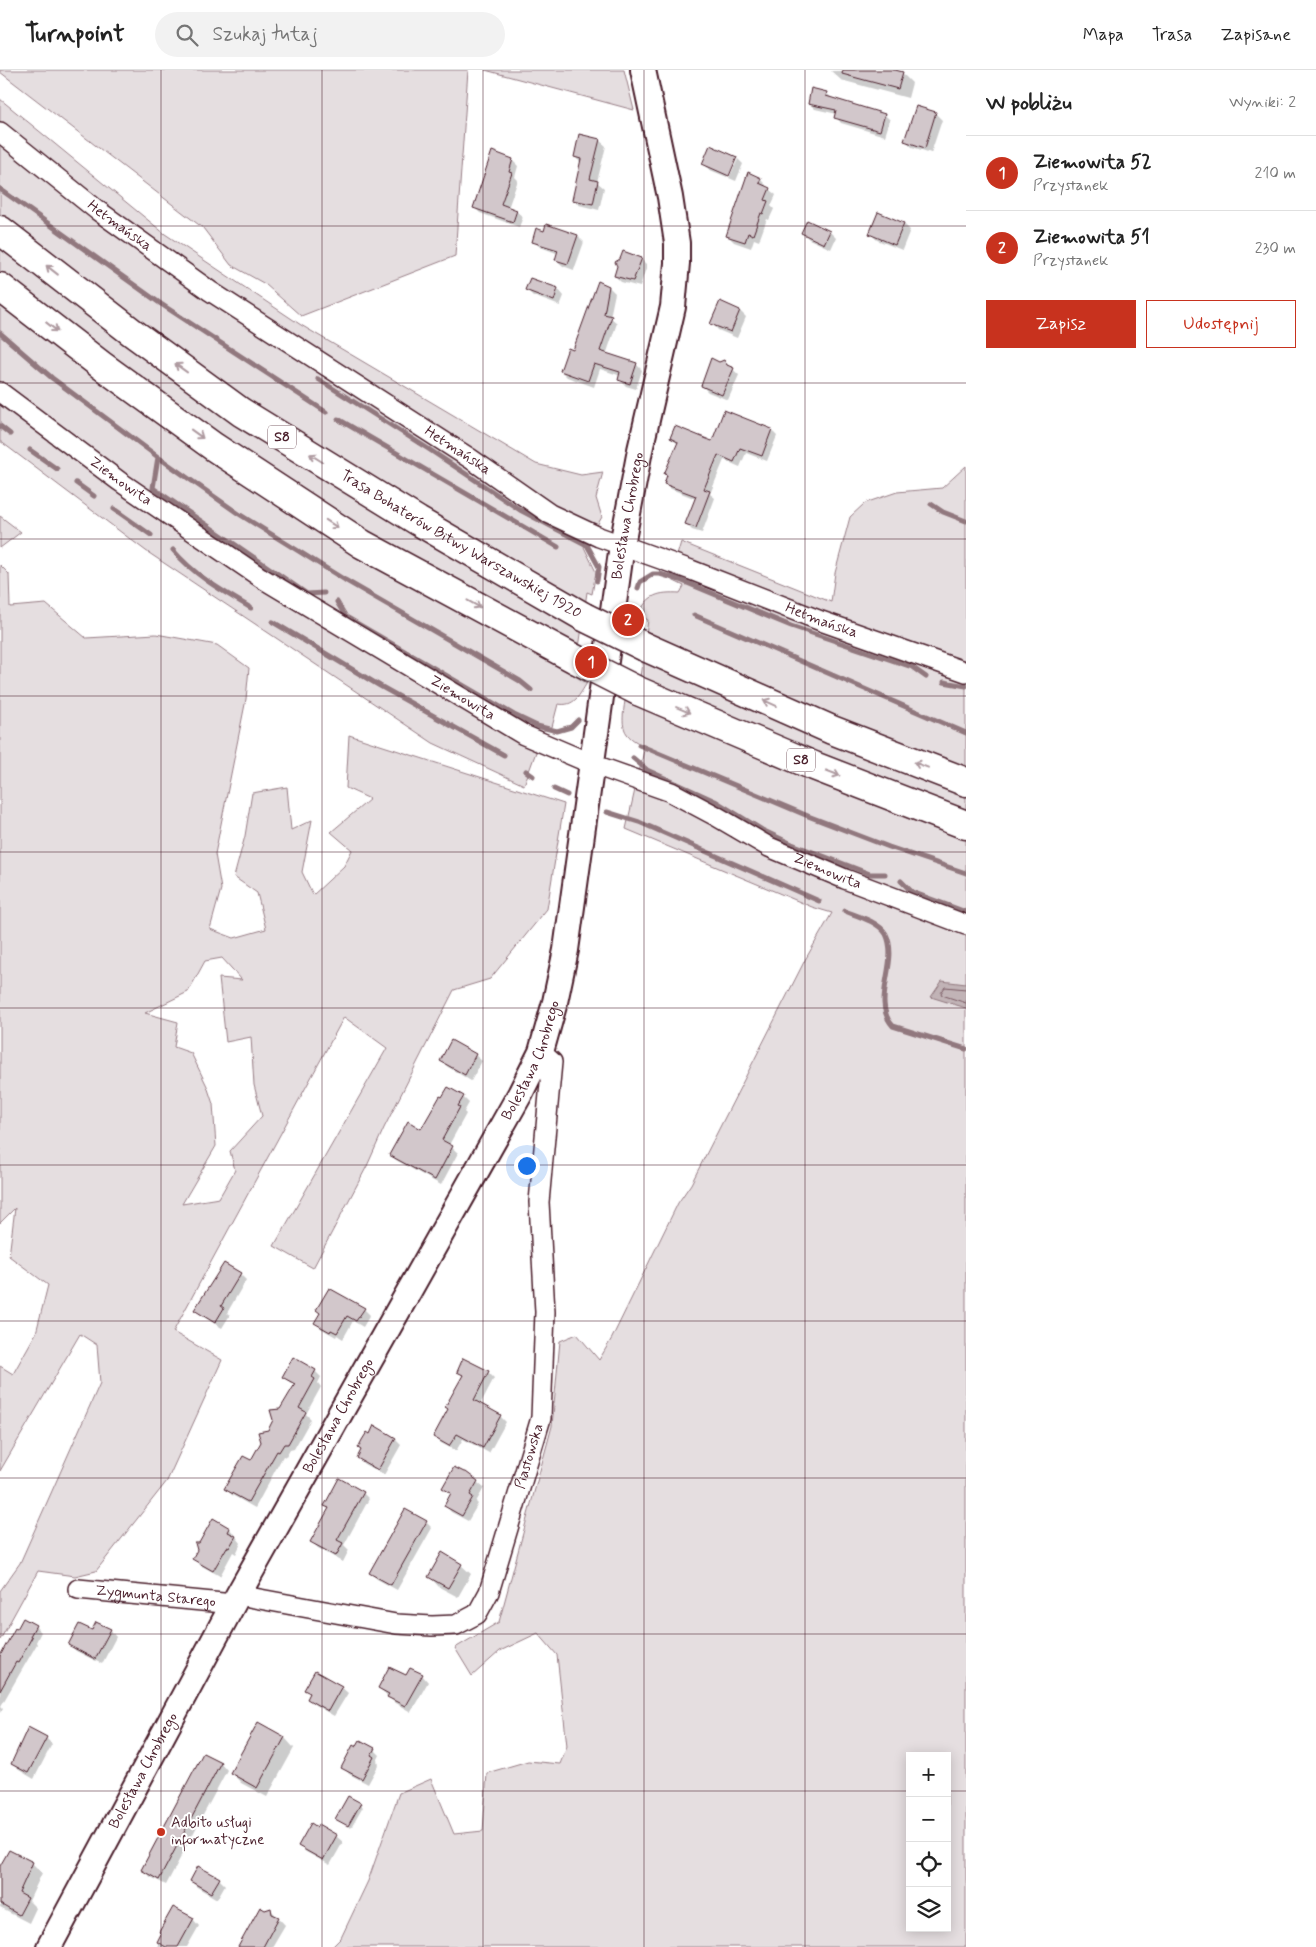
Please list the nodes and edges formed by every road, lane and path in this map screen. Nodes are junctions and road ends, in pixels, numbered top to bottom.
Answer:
1 (643, 70) edge
2 (0, 132) edge
3 (0, 230) edge
4 (0, 287) edge
5 (0, 392) edge
6 (622, 545) junction
7 (966, 672) edge
8 (592, 764) junction
9 (966, 782) edge
10 (966, 825) edge
11 (966, 925) edge
12 (541, 1052) junction
13 (78, 1589) dead end
14 (235, 1600) junction
15 (49, 1947) edge

1 - 6 street, Bolesława Chrobrego
2 - 6 street, Hetmańska
9 -> 3 highway, Trasa Bohaterów Bitwy Warszawskiej 1920 / S8, bridge
4 -> 10 highway, S8, bridge
5 - 8 street, Ziemowita
6 - 7 street, Hetmańska
6 - 8 street, Bolesława Chrobrego
8 - 11 street, Ziemowita
8 - 12 street, Bolesława Chrobrego
12 - 14 street, Bolesława Chrobrego
12 - 14 street, Piastowska
13 - 14 street, Zygmunta Starego
14 - 15 street, Bolesława Chrobrego

